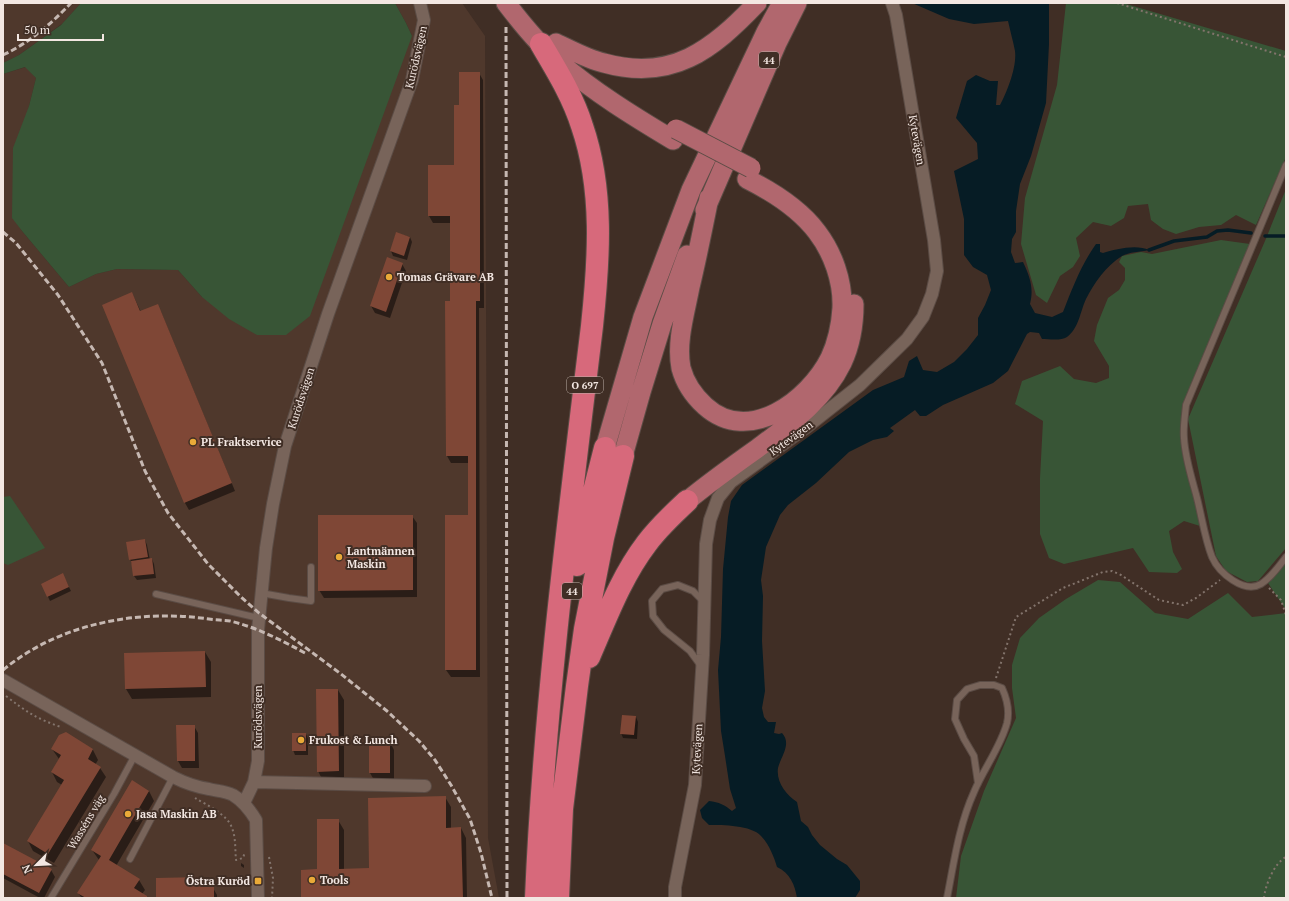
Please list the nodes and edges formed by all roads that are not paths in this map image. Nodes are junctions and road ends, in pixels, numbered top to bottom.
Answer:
1 (420, 3) edge
2 (506, 3) edge
3 (518, 3) edge
4 (757, 3) edge
5 (782, 3) edge
6 (797, 3) edge
7 (892, 3) edge
8 (548, 44) junction
9 (1286, 165) edge
10 (749, 173) junction
11 (709, 198) junction
12 (614, 452) junction
13 (687, 501) joint
14 (1286, 557) edge
15 (311, 567) dead end
16 (261, 593) junction
17 (156, 594) dead end
18 (704, 602) junction
19 (259, 618) junction
20 (702, 667) junction
21 (3, 680) edge
22 (576, 686) junction
23 (547, 736) junction
24 (135, 755) junction
25 (173, 777) junction
26 (254, 782) junction
27 (978, 783) junction
28 (425, 786) dead end
29 (244, 804) junction
30 (130, 859) dead end
31 (51, 898) edge
32 (258, 898) edge
33 (536, 898) edge
34 (558, 898) edge
35 (675, 898) edge
36 (947, 898) edge

1 - 16 street, Kurödsvägen
2 - 8 main road, O 697
3 - 8 main road, O 697
4 - 8 main road
5 - 12 main road, 44
6 - 11 main road, 44
7 - 18 street, Kytevägen
8 - 10 main road, O 697, bridge
8 - 23 highway, O 697
9 - 14 lane
10 - 11 main road
10 - 13 main road, O 697
11 - 12 main road, 44
12 - 22 highway, 44
12 - 23 highway, 44
13 - 22 highway, O 697
15 - 16 lane
16 - 19 street, Kurödsvägen
17 - 19 lane
18 - 20 street, Kytevägen
18 - 20 lane
19 - 26 street, Kurödsvägen
20 - 35 street, Kytevägen
21 - 24 street
22 - 34 highway, 44
23 - 33 highway, 44
24 - 25 street
24 - 31 lane, Wasséns väg
25 - 29 street
25 - 30 lane
26 - 28 street
26 - 29 street, Kurödsvägen
27 - 27 lane
27 - 36 lane
29 - 32 street

